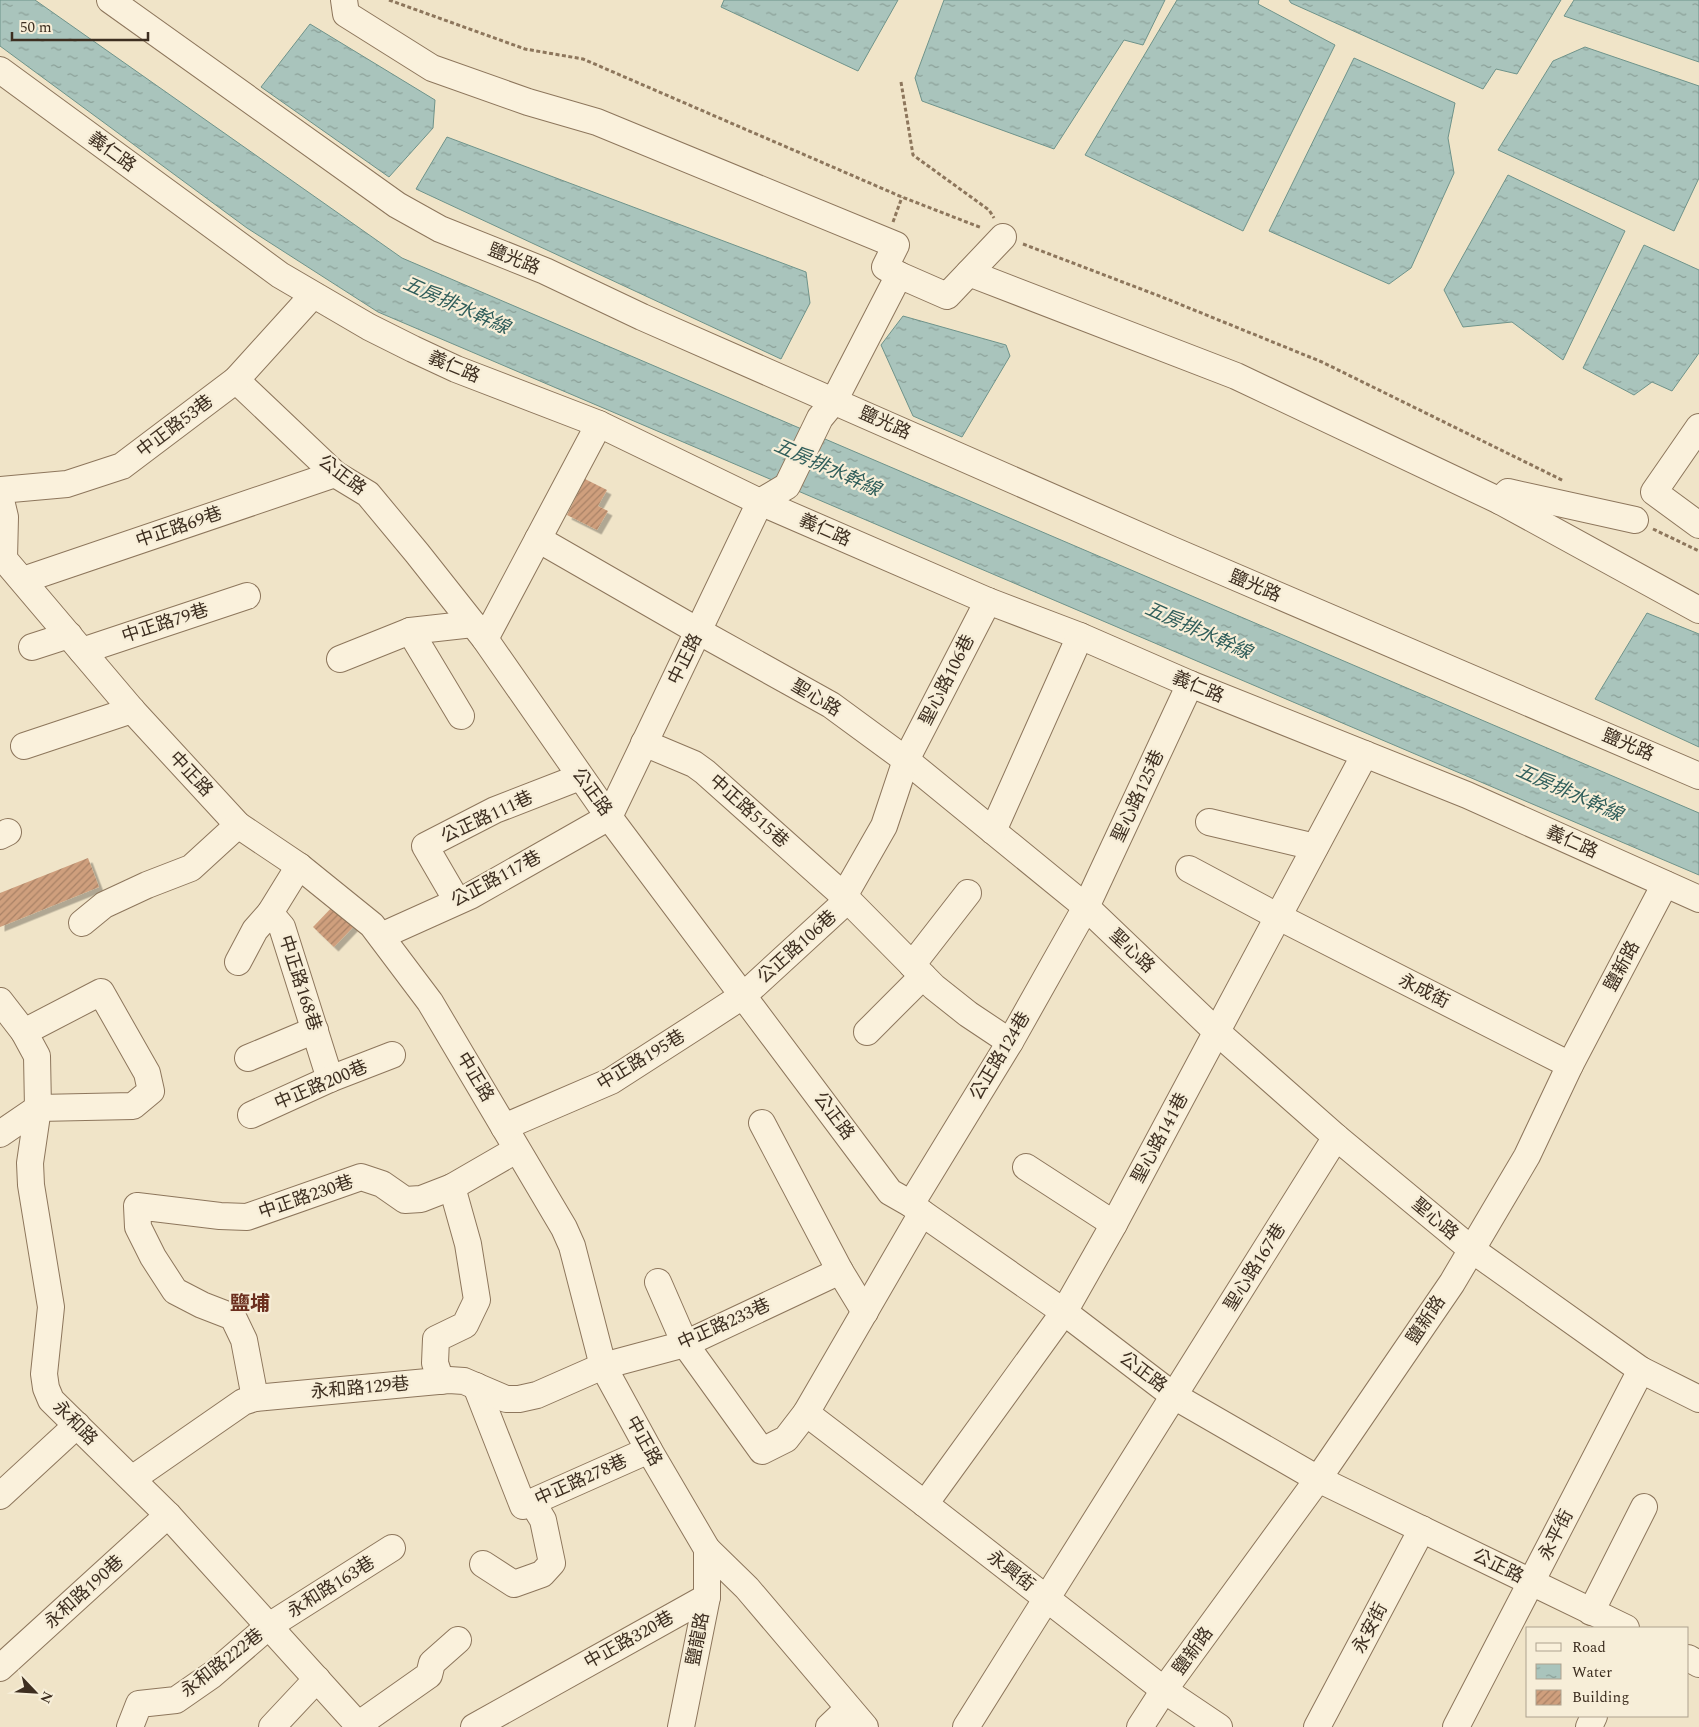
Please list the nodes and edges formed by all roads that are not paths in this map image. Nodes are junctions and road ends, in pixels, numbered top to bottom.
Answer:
1 (110, 0) edge
2 (344, 0) edge
3 (0, 70) edge
4 (1003, 236) road end
5 (969, 273) junction
6 (899, 275) junction
7 (314, 295) junction
8 (236, 380) junction
9 (827, 409) junction
10 (598, 424) junction
11 (1699, 427) edge
12 (336, 474) junction
13 (0, 490) edge
14 (0, 496) edge
15 (760, 502) junction
16 (1500, 502) junction
17 (1635, 520) road end
18 (1699, 525) edge
19 (538, 539) junction
20 (2, 548) edge
21 (23, 580) junction
22 (247, 596) dead end
23 (988, 601) junction
24 (1699, 610) edge
25 (410, 631) junction
26 (698, 631) junction
27 (479, 632) junction
28 (1080, 636) junction
29 (75, 643) junction
30 (32, 647) dead end
31 (340, 659) dead end
32 (1190, 684) junction
33 (132, 710) junction
34 (461, 716) dead end
35 (644, 743) junction
36 (24, 746) dead end
37 (1365, 754) junction
38 (906, 760) junction
39 (580, 776) junction
40 (1699, 776) edge
41 (610, 817) junction
42 (1209, 822) dead end
43 (238, 825) junction
44 (993, 831) junction
45 (1315, 847) junction
46 (299, 866) junction
47 (1189, 869) dead end
48 (1665, 884) junction
49 (968, 893) dead end
50 (844, 896) junction
51 (1699, 899) edge
52 (457, 902) junction
53 (1086, 907) junction
54 (270, 913) junction
55 (1278, 916) junction
56 (82, 923) dead end
57 (380, 936) junction
58 (238, 962) dead end
59 (918, 970) junction
60 (744, 995) junction
61 (0, 1001) edge
62 (315, 1030) junction
63 (24, 1032) junction
64 (867, 1032) dead end
65 (1218, 1032) junction
66 (1010, 1042) junction
67 (392, 1055) dead end
68 (248, 1058) dead end
69 (1570, 1065) junction
70 (330, 1079) junction
71 (38, 1108) junction
72 (251, 1115) dead end
73 (762, 1123) dead end
74 (0, 1134) edge
75 (1336, 1137) junction
76 (510, 1138) junction
77 (1026, 1168) dead end
78 (452, 1187) junction
79 (916, 1208) junction
80 (1114, 1224) junction
81 (1472, 1249) junction
82 (840, 1271) junction
83 (658, 1282) dead end
84 (865, 1312) junction
85 (1064, 1312) junction
86 (685, 1344) junction
87 (603, 1366) junction
88 (1641, 1370) junction
89 (441, 1381) junction
90 (476, 1386) junction
91 (1174, 1396) junction
92 (255, 1398) junction
93 (1699, 1400) edge
94 (806, 1413) junction
95 (77, 1425) junction
96 (649, 1450) junction
97 (132, 1479) junction
98 (1318, 1479) junction
99 (0, 1496) edge
100 (532, 1502) junction
101 (926, 1504) junction
102 (1644, 1506) dead end
103 (168, 1516) junction
104 (1422, 1530) junction
105 (392, 1548) dead end
106 (707, 1549) junction
107 (483, 1564) dead end
108 (1531, 1582) junction
109 (706, 1597) junction
110 (1046, 1598) junction
111 (1591, 1612) junction
112 (269, 1626) junction
113 (1624, 1627) edge
114 (458, 1640) dead end
115 (0, 1668) edge
116 (317, 1679) junction
117 (1164, 1690) junction
118 (857, 1718) edge
119 (359, 1726) edge
120 (130, 1727) edge
121 (272, 1727) edge
122 (474, 1727) edge
123 (681, 1727) edge
124 (829, 1727) edge
125 (966, 1727) edge
126 (1140, 1727) edge
127 (1219, 1727) edge
128 (1317, 1727) edge
129 (1456, 1727) edge

1 - 9 street, 鹽光路
2 - 6 street
3 - 7 street, 義仁路
4 - 5 street
5 - 6 street
5 - 16 street
6 - 9 street
7 - 8 street, 中正路53巷
7 - 10 street, 義仁路
8 - 12 street, 公正路
8 - 13 street, 中正路53巷
9 - 15 street
9 - 40 street, 鹽光路
10 - 15 street, 義仁路
10 - 19 street
11 - 18 street
12 - 21 street, 中正路69巷
12 - 27 street, 公正路
14 - 20 street, 中正路
15 - 23 street, 義仁路
15 - 26 street, 中正路
16 - 17 street
16 - 24 street
19 - 26 street, 聖心路
19 - 27 street
20 - 21 street, 中正路
21 - 29 street, 中正路
22 - 29 street, 中正路79巷
23 - 28 street, 義仁路
23 - 38 street, 聖心路106巷
25 - 27 street
25 - 31 street
25 - 34 street
26 - 35 street, 中正路
26 - 38 street, 聖心路
27 - 39 street, 公正路
28 - 32 street, 義仁路
28 - 44 street
29 - 30 street, 中正路79巷
29 - 33 street, 中正路
32 - 37 street, 義仁路
32 - 53 street, 聖心路125巷
33 - 36 street
33 - 43 street, 中正路
35 - 41 street, 中正路
35 - 50 street, 中正路515巷
37 - 45 street, 聖心路141巷
37 - 48 street, 義仁路
38 - 44 street, 聖心路
38 - 50 street, 聖心路106巷
39 - 41 street, 公正路
39 - 52 street, 公正路111巷
41 - 52 street, 公正路117巷
41 - 60 street, 公正路
42 - 45 street
43 - 46 street, 中正路
43 - 56 street
44 - 53 street, 聖心路
45 - 55 street, 聖心路141巷
46 - 54 street
46 - 57 street, 中正路
47 - 55 street, 永成街
48 - 51 street, 義仁路
48 - 69 street, 鹽新路
49 - 59 street
50 - 59 street, 中正路515巷
50 - 60 street, 公正路106巷
52 - 57 street, 公正路117巷
53 - 65 street, 聖心路
53 - 66 street, 公正路124巷
54 - 58 street
54 - 62 street, 中正路168巷
55 - 65 street, 聖心路141巷
55 - 69 street, 永成街
57 - 76 street, 中正路
59 - 64 street
59 - 66 street, 中正路515巷
60 - 76 street, 中正路195巷
60 - 79 street, 公正路
61 - 63 street, 永和路
62 - 68 street
62 - 70 street, 中正路168巷
63 - 71 street, 永和路
63 - 71 street
65 - 75 street, 聖心路
65 - 80 street, 聖心路141巷
66 - 79 street, 公正路124巷
67 - 70 street, 中正路200巷
69 - 81 street, 鹽新路
70 - 72 street, 中正路200巷
71 - 74 street
71 - 95 street, 永和路
73 - 82 street
75 - 81 street, 聖心路
75 - 91 street, 聖心路167巷
76 - 78 street, 中正路230巷
76 - 87 street, 中正路
77 - 80 street
78 - 89 street
78 - 92 street, 中正路230巷
79 - 84 street, 公正路124巷
79 - 85 street, 公正路
80 - 85 street, 聖心路141巷
81 - 88 street, 聖心路
81 - 98 street, 鹽新路
82 - 84 street
82 - 86 street, 中正路233巷
83 - 86 street
84 - 94 street, 公正路124巷
85 - 91 street, 公正路
85 - 101 street, 聖心路141巷
86 - 87 street, 中正路233巷
86 - 94 street, 公正路124巷
87 - 90 street, 永和路129巷
87 - 96 street, 中正路
88 - 93 street, 聖心路
88 - 108 street, 永平街
89 - 90 street, 永和路129巷
89 - 92 street, 永和路129巷
90 - 100 street, 中正路278巷
91 - 98 street, 公正路
91 - 110 street, 聖心路167巷
92 - 97 street, 永和路129巷
94 - 101 street, 永興街
95 - 97 street, 永和路
95 - 99 street
96 - 100 street, 中正路278巷
96 - 106 street, 中正路
97 - 103 street, 永和路
98 - 104 street, 公正路
98 - 117 street, 鹽新路
100 - 107 street
101 - 110 street, 永興街
102 - 111 street
103 - 112 street, 永和路
103 - 115 street, 永和路190巷
104 - 108 street, 公正路
104 - 128 street, 永安街
105 - 112 street, 永和路163巷
106 - 109 street, 鹽龍路
106 - 118 street, 中正路
108 - 111 street, 公正路
108 - 129 street, 永平街
109 - 122 street, 中正路320巷
109 - 123 street, 鹽龍路
110 - 117 street, 永興街
110 - 125 street, 聖心路167巷
111 - 113 street, 公正路
112 - 116 street, 永和路
112 - 120 street, 永和路222巷
114 - 119 street
116 - 119 street, 永和路
116 - 121 street
117 - 126 street, 鹽新路
117 - 127 street, 永興街
118 - 124 street

